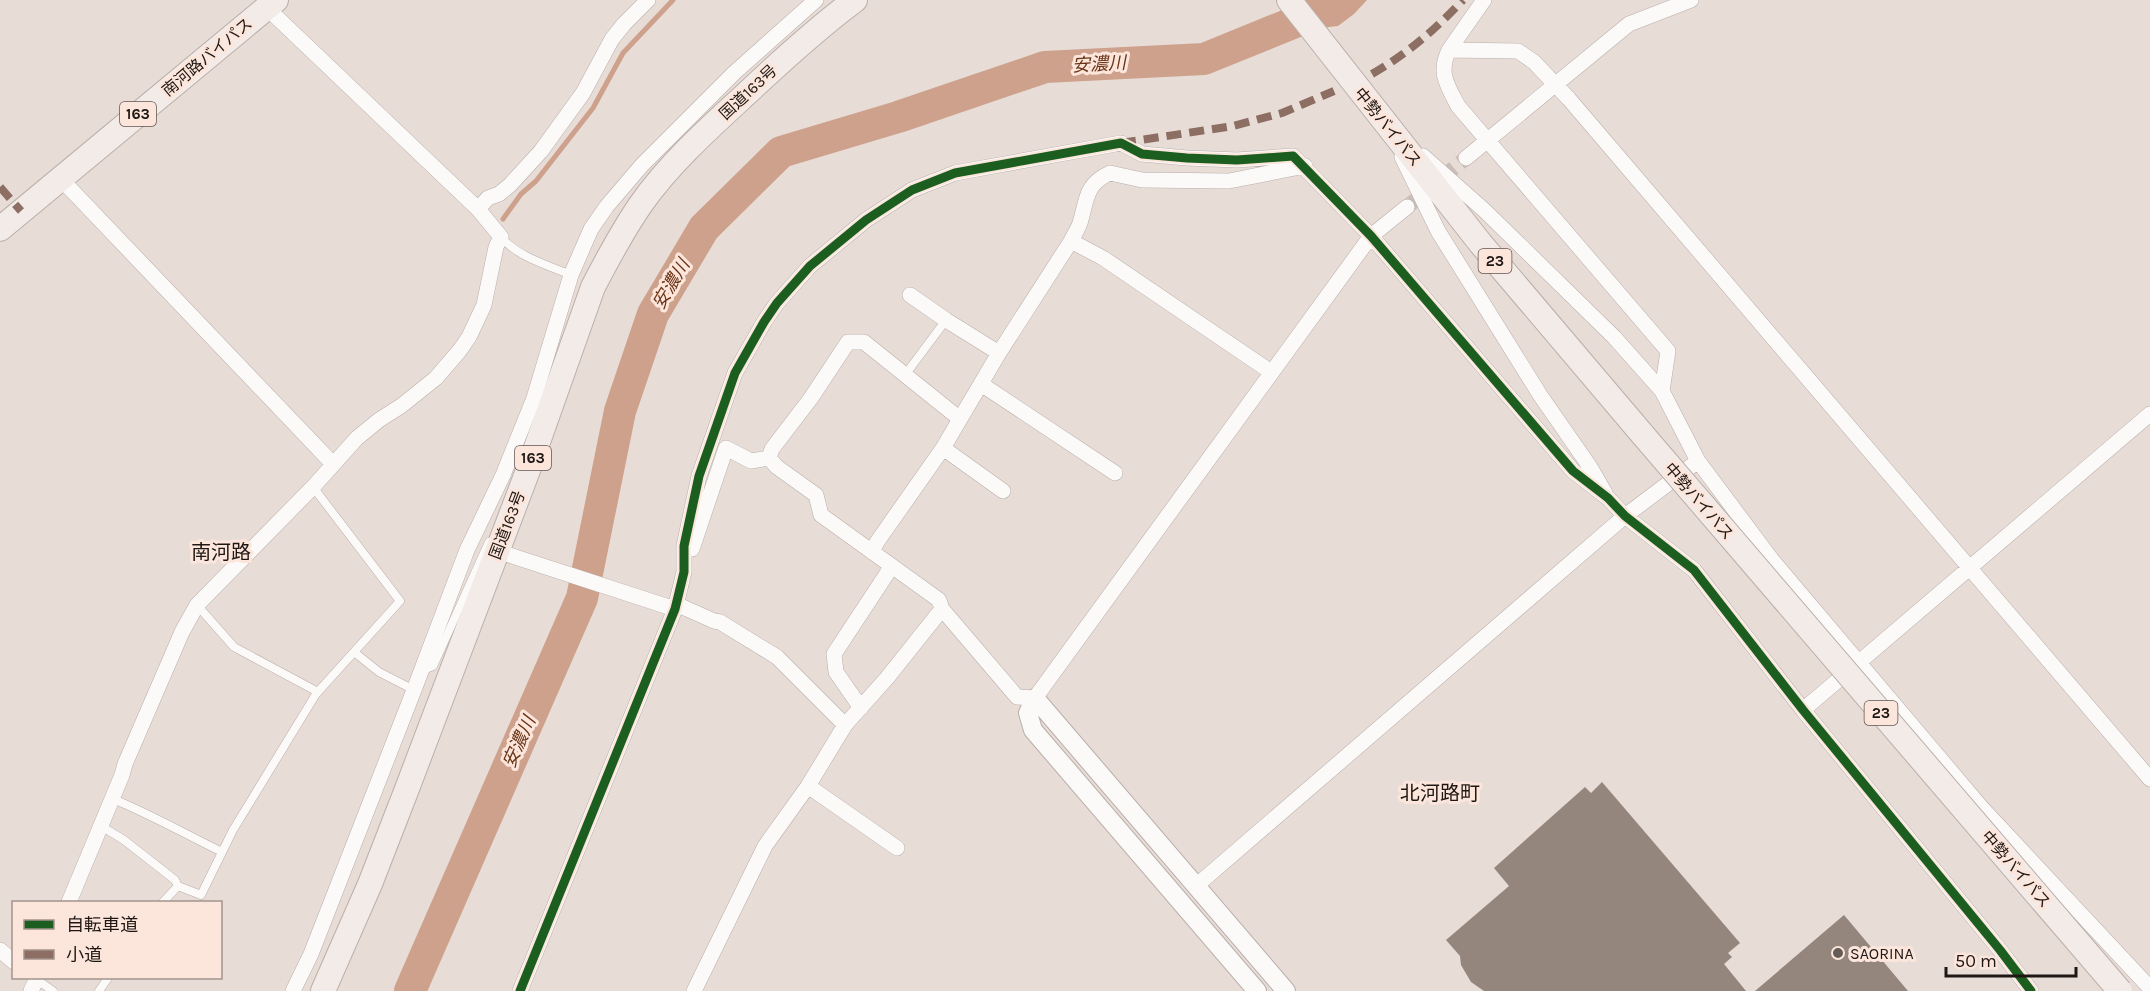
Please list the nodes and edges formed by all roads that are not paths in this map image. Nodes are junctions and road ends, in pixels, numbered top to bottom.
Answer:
1 (648, 0) edge
2 (816, 0) edge
3 (855, 0) edge
4 (1289, 0) edge
5 (1484, 0) edge
6 (1691, 0) edge
7 (271, 4) edge
8 (1449, 50) junction
9 (1555, 85) junction
10 (1386, 124) junction
11 (1488, 140) junction
12 (1466, 158) tunnel mouth
13 (1305, 166) junction
14 (60, 178) junction
15 (1407, 207) tunnel mouth
16 (478, 209) junction
17 (0, 229) edge
18 (1371, 236) junction
19 (501, 237) junction
20 (1071, 241) junction
21 (571, 275) junction
22 (910, 295) dead end
23 (946, 320) junction
24 (999, 353) junction
25 (1271, 372) junction
26 (905, 375) junction
27 (981, 384) junction
28 (1662, 391) junction
29 (2150, 414) edge
30 (960, 419) junction
31 (943, 448) junction
32 (769, 458) junction
33 (1698, 461) junction
34 (333, 464) junction
35 (1115, 473) dead end
36 (313, 487) junction
37 (1003, 491) dead end
38 (1608, 498) junction
39 (1625, 516) junction
40 (501, 540) junction
41 (872, 552) junction
42 (892, 566) junction
43 (1970, 568) junction
44 (684, 572) junction
45 (197, 605) junction
46 (673, 607) junction
47 (942, 609) junction
48 (354, 652) junction
49 (1859, 663) junction
50 (421, 670) junction
51 (414, 690) junction
52 (318, 692) junction
53 (1035, 698) junction
54 (861, 708) junction
55 (1803, 710) junction
56 (845, 725) junction
57 (2150, 779) edge
58 (808, 786) junction
59 (112, 799) junction
60 (101, 826) junction
61 (897, 848) dead end
62 (222, 852) junction
63 (178, 886) junction
64 (1196, 886) junction
65 (70, 901) edge
66 (165, 901) edge
67 (0, 950) edge
68 (12, 960) edge
69 (33, 982) edge
70 (2150, 988) edge
71 (53, 991) edge
72 (293, 991) edge
73 (323, 991) edge
74 (520, 991) edge
75 (694, 991) edge
76 (1257, 991) edge
77 (1286, 991) edge
78 (2031, 991) edge
79 (2120, 991) edge

1 - 16 street
2 - 21 street
3 - 40 highway, 国道163号 / 163
4 - 10 highway, 中勢バイパス / 23
5 - 8 street
6 - 9 street
7 - 14 highway, 南河路バイパス / 163
7 - 16 street
8 - 9 street
8 - 11 street
9 - 11 street
9 - 43 street
10 - 28 street
10 - 38 street
10 - 79 highway, 中勢バイパス / 23, bridge
11 - 12 street
11 - 28 street
13 - 18 street
13 - 20 street
13 - 44 street
14 - 17 highway, 南河路バイパス / 163
14 - 34 street
15 - 18 street
16 - 19 street
18 - 25 street
18 - 38 street
19 - 21 lane
19 - 34 street
20 - 24 street
20 - 25 street
21 - 50 street
22 - 23 street
23 - 24 street
23 - 26 lane
24 - 27 street
25 - 53 street
26 - 30 street
26 - 32 street
27 - 30 street
27 - 35 street
28 - 33 street
29 - 43 street
30 - 31 street
31 - 37 street
31 - 41 street
32 - 41 street
32 - 44 street
33 - 39 street
33 - 49 street
34 - 36 street
36 - 45 street
36 - 48 lane
38 - 39 street
39 - 55 street
39 - 64 street
40 - 46 street
40 - 50 lane
40 - 73 highway, 国道163号 / 163
41 - 42 street
42 - 47 street
42 - 54 street
43 - 49 street
43 - 57 street
44 - 46 street
45 - 52 lane
45 - 59 street
46 - 56 street
46 - 74 street
47 - 53 street
47 - 54 street
48 - 51 lane
48 - 52 lane
49 - 55 street
49 - 70 street
50 - 51 street
51 - 72 street
52 - 62 lane
53 - 64 street
53 - 76 street
54 - 56 street
55 - 78 street
56 - 58 street
58 - 61 street
58 - 75 street
59 - 60 street
59 - 62 lane
60 - 63 lane
60 - 65 street
62 - 63 lane
63 - 66 lane
64 - 77 street
67 - 68 street
69 - 71 lane

